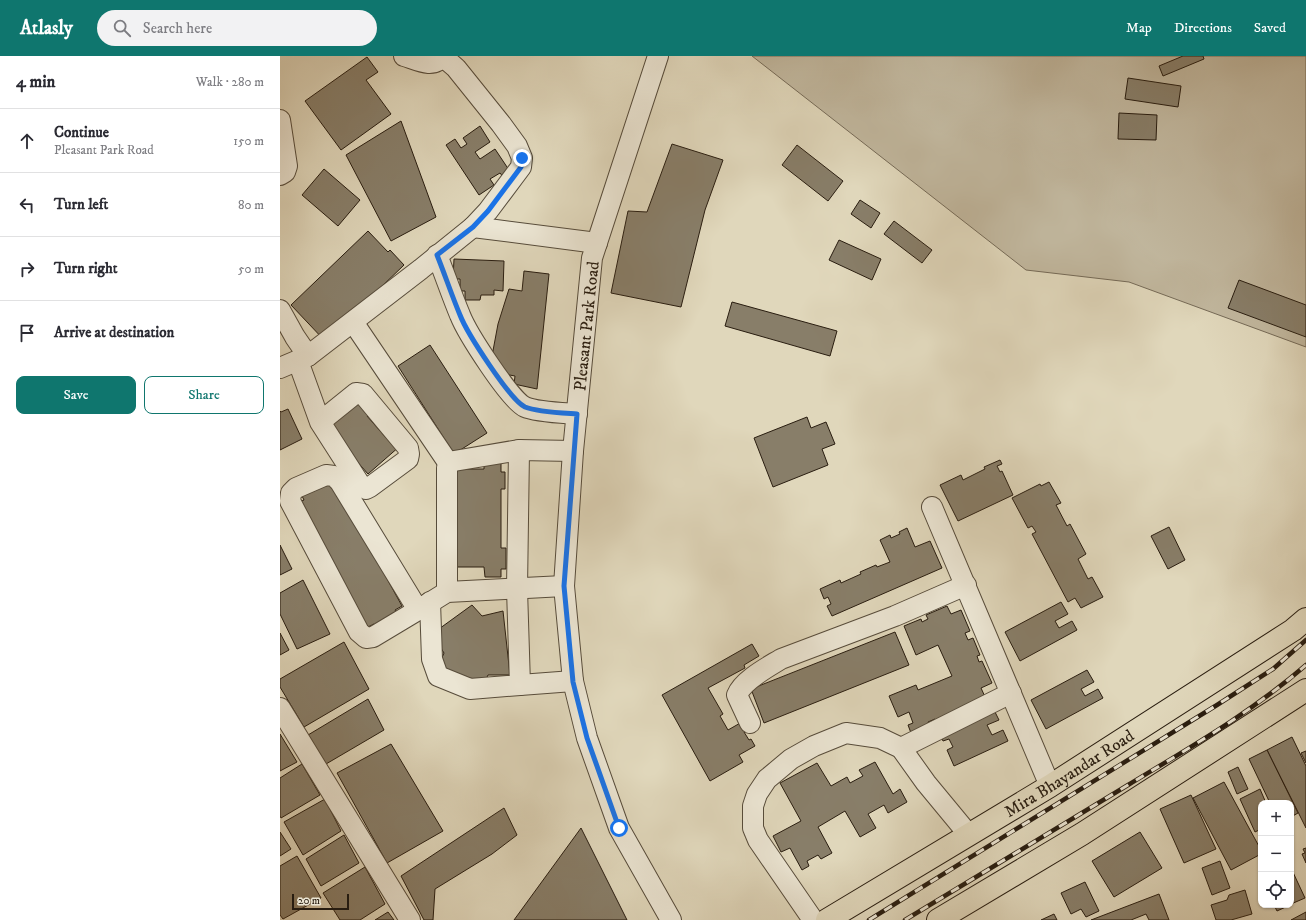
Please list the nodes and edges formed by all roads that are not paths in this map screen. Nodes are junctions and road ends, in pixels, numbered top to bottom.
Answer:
1 (404, 56) edge
2 (442, 56) edge
3 (464, 56) edge
4 (658, 56) edge
5 (470, 86) junction
6 (280, 120) edge
7 (280, 175) edge
8 (473, 227) junction
9 (597, 243) junction
10 (437, 255) junction
11 (280, 310) edge
12 (353, 322) junction
13 (295, 362) edge
14 (577, 414) junction
15 (320, 422) junction
16 (519, 450) junction
17 (573, 451) junction
18 (449, 464) junction
19 (932, 507) dead end
20 (966, 585) junction
21 (564, 586) junction
22 (517, 588) junction
23 (447, 592) junction
24 (424, 606) junction
25 (1306, 619) edge
26 (573, 682) junction
27 (520, 685) junction
28 (1306, 690) edge
29 (1011, 693) junction
30 (280, 708) edge
31 (750, 723) dead end
32 (901, 748) junction
33 (1050, 786) junction
34 (969, 834) junction
35 (410, 920) edge
36 (670, 920) edge
37 (813, 920) edge
38 (827, 920) edge
39 (938, 920) edge

1 - 2 street
2 - 5 street
3 - 5 street
4 - 9 street, Pleasant Park Road
5 - 8 street
6 - 7 street
8 - 9 street
8 - 10 street
9 - 14 street, Pleasant Park Road
10 - 12 street
10 - 14 street
11 - 13 street
12 - 13 street
12 - 18 street
13 - 15 street
14 - 17 street, Pleasant Park Road
15 - 15 street
16 - 17 street
16 - 18 street
16 - 22 street
17 - 21 street, Pleasant Park Road
18 - 23 street
19 - 20 street
20 - 29 street
20 - 31 street
21 - 22 street
21 - 26 street, Pleasant Park Road
22 - 23 street
22 - 27 street
23 - 24 street
24 - 24 street
24 - 27 street
25 - 33 main road, Mira Bhayandar Road
26 - 27 street
26 - 36 street, Pleasant Park Road
28 - 39 main road
29 - 32 street
29 - 33 street
30 - 35 street
32 - 34 street
32 - 37 street
33 - 34 main road, Mira Bhayandar Road
34 - 38 main road, Mira Bhayandar Road

